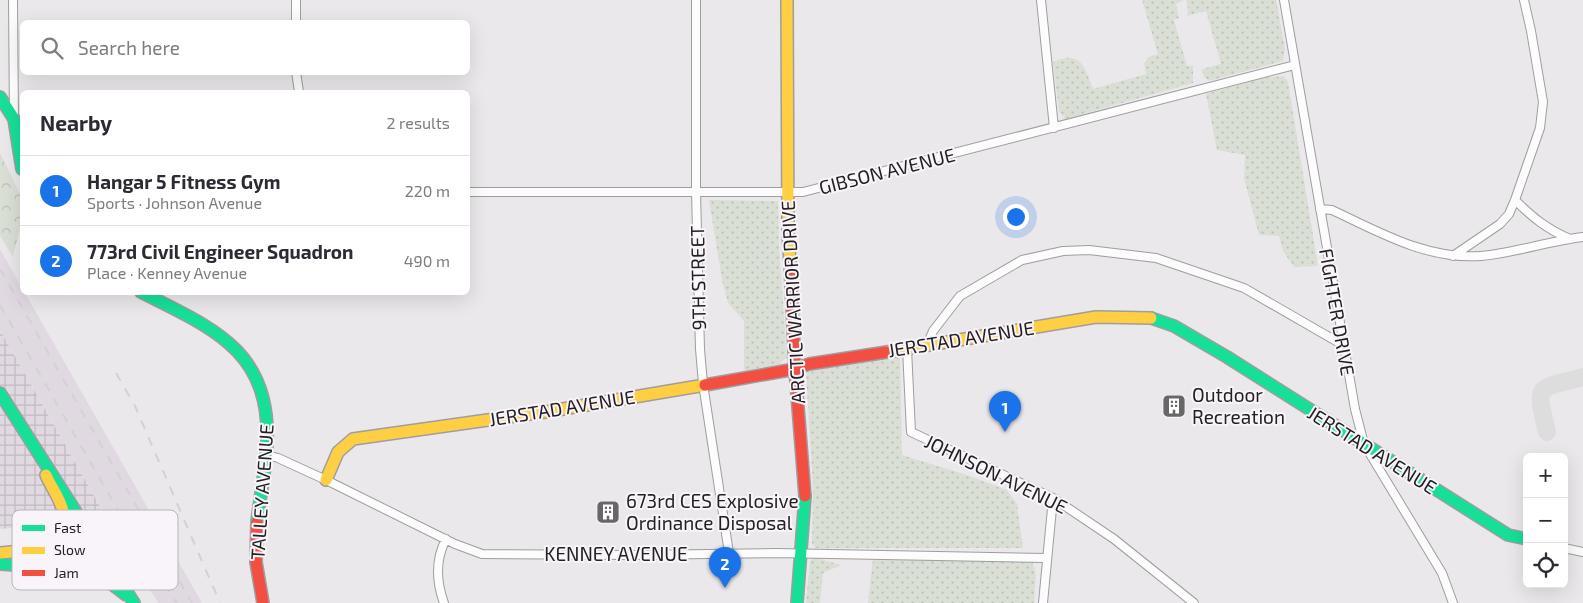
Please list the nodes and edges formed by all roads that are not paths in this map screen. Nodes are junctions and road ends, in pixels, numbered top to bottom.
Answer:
1 (13, 0) edge
2 (296, 0) edge
3 (696, 0) edge
4 (787, 0) edge
5 (1041, 0) edge
6 (1284, 0) edge
7 (1524, 0) edge
8 (296, 20) edge
9 (1295, 65) junction
10 (296, 75) edge
11 (299, 90) edge
12 (0, 96) edge
13 (14, 119) junction
14 (1054, 128) junction
15 (20, 158) edge
16 (470, 192) edge
17 (696, 192) junction
18 (788, 192) junction
19 (1516, 200) junction
20 (1320, 209) junction
21 (1583, 238) edge
22 (1570, 239) junction
23 (1453, 256) junction
24 (148, 295) edge
25 (927, 345) junction
26 (1343, 345) junction
27 (908, 349) junction
28 (795, 370) junction
29 (703, 384) junction
30 (0, 393) edge
31 (1364, 444) junction
32 (35, 448) junction
33 (267, 455) junction
34 (326, 480) junction
35 (1053, 498) junction
36 (62, 510) edge
37 (75, 510) edge
38 (1523, 538) edge
39 (446, 539) junction
40 (1568, 549) edge
41 (1583, 552) edge
42 (729, 554) junction
43 (802, 554) junction
44 (1046, 558) junction
45 (118, 590) edge
46 (126, 590) edge
47 (133, 601) edge
48 (263, 603) edge
49 (444, 603) edge
50 (797, 603) edge
51 (1043, 603) edge
52 (1194, 603) edge
53 (1453, 603) edge

1 - 13 street
2 - 8 street
3 - 17 street, 9TH STREET
4 - 18 street, ARCTIC WARRIOR DRIVE
5 - 14 street
6 - 9 street, FIGHTER DRIVE
7 - 19 street
9 - 14 street, GIBSON AVENUE
9 - 20 street, FIGHTER DRIVE
10 - 11 street
12 - 13 street
13 - 15 street
14 - 18 street, GIBSON AVENUE
16 - 17 street, GIBSON AVENUE
17 - 18 street, GIBSON AVENUE
17 - 29 street, 9TH STREET
18 - 28 street, ARCTIC WARRIOR DRIVE
19 - 22 street
19 - 23 street
20 - 23 street
20 - 26 street, FIGHTER DRIVE
21 - 22 street
22 - 23 street
24 - 33 street, TALLEY AVENUE
25 - 26 street
25 - 27 street, JERSTAD AVENUE
25 - 31 street, JERSTAD AVENUE
26 - 31 street, FIGHTER DRIVE
27 - 28 street, JERSTAD AVENUE
27 - 35 street, JOHNSON AVENUE
28 - 29 street, JERSTAD AVENUE
28 - 43 street, ARCTIC WARRIOR DRIVE
29 - 34 street, JERSTAD AVENUE
29 - 42 street, 9TH STREET
30 - 32 street
31 - 38 street, JERSTAD AVENUE
31 - 53 street, FIGHTER DRIVE
32 - 36 street
32 - 37 street
33 - 34 street, KENNEY AVENUE
33 - 48 street, TALLEY AVENUE
34 - 39 street, KENNEY AVENUE
35 - 44 street
35 - 52 street, JOHNSON AVENUE
39 - 42 street, KENNEY AVENUE
39 - 49 street
40 - 41 street
42 - 43 street, KENNEY AVENUE
43 - 44 street, KENNEY AVENUE
43 - 50 street, ARCTIC WARRIOR DRIVE
44 - 51 street
45 - 47 street
46 - 47 street

